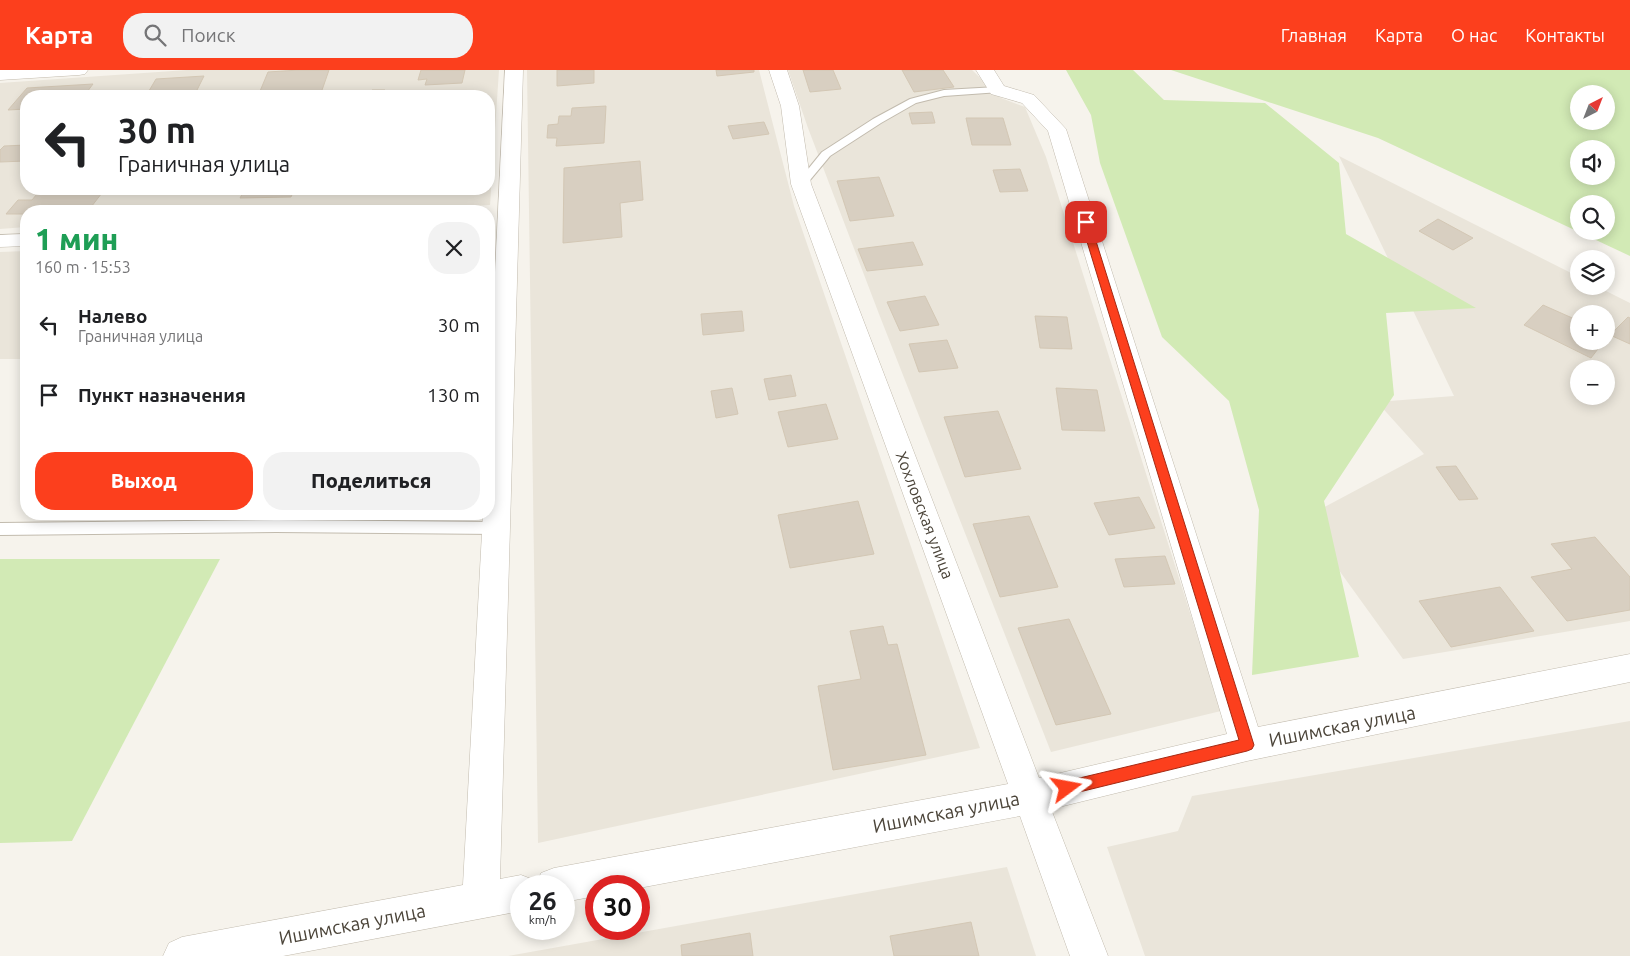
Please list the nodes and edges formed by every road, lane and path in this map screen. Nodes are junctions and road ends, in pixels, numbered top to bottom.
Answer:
1 (79, 70) edge
2 (514, 70) edge
3 (778, 70) edge
4 (0, 75) edge
5 (991, 80) edge
6 (801, 184) junction
7 (498, 222) edge
8 (20, 240) edge
9 (0, 241) edge
10 (497, 528) junction
11 (0, 529) edge
12 (1630, 668) edge
13 (1247, 745) junction
14 (1031, 796) junction
15 (575, 882) edge
16 (510, 894) edge
17 (481, 900) junction
18 (182, 956) edge
19 (1089, 956) edge

1 - 4 street
2 - 7 street
3 - 6 street, Хохловская улица
5 - 6 lane
5 - 13 street
6 - 14 street, Хохловская улица
7 - 10 street
8 - 9 street
10 - 11 lane
10 - 17 street
12 - 13 street, Ишимская улица
13 - 14 street, Ишимская улица
14 - 15 street, Ишимская улица
14 - 19 street, Хохловская улица
16 - 17 street, Ишимская улица
17 - 18 street, Ишимская улица

